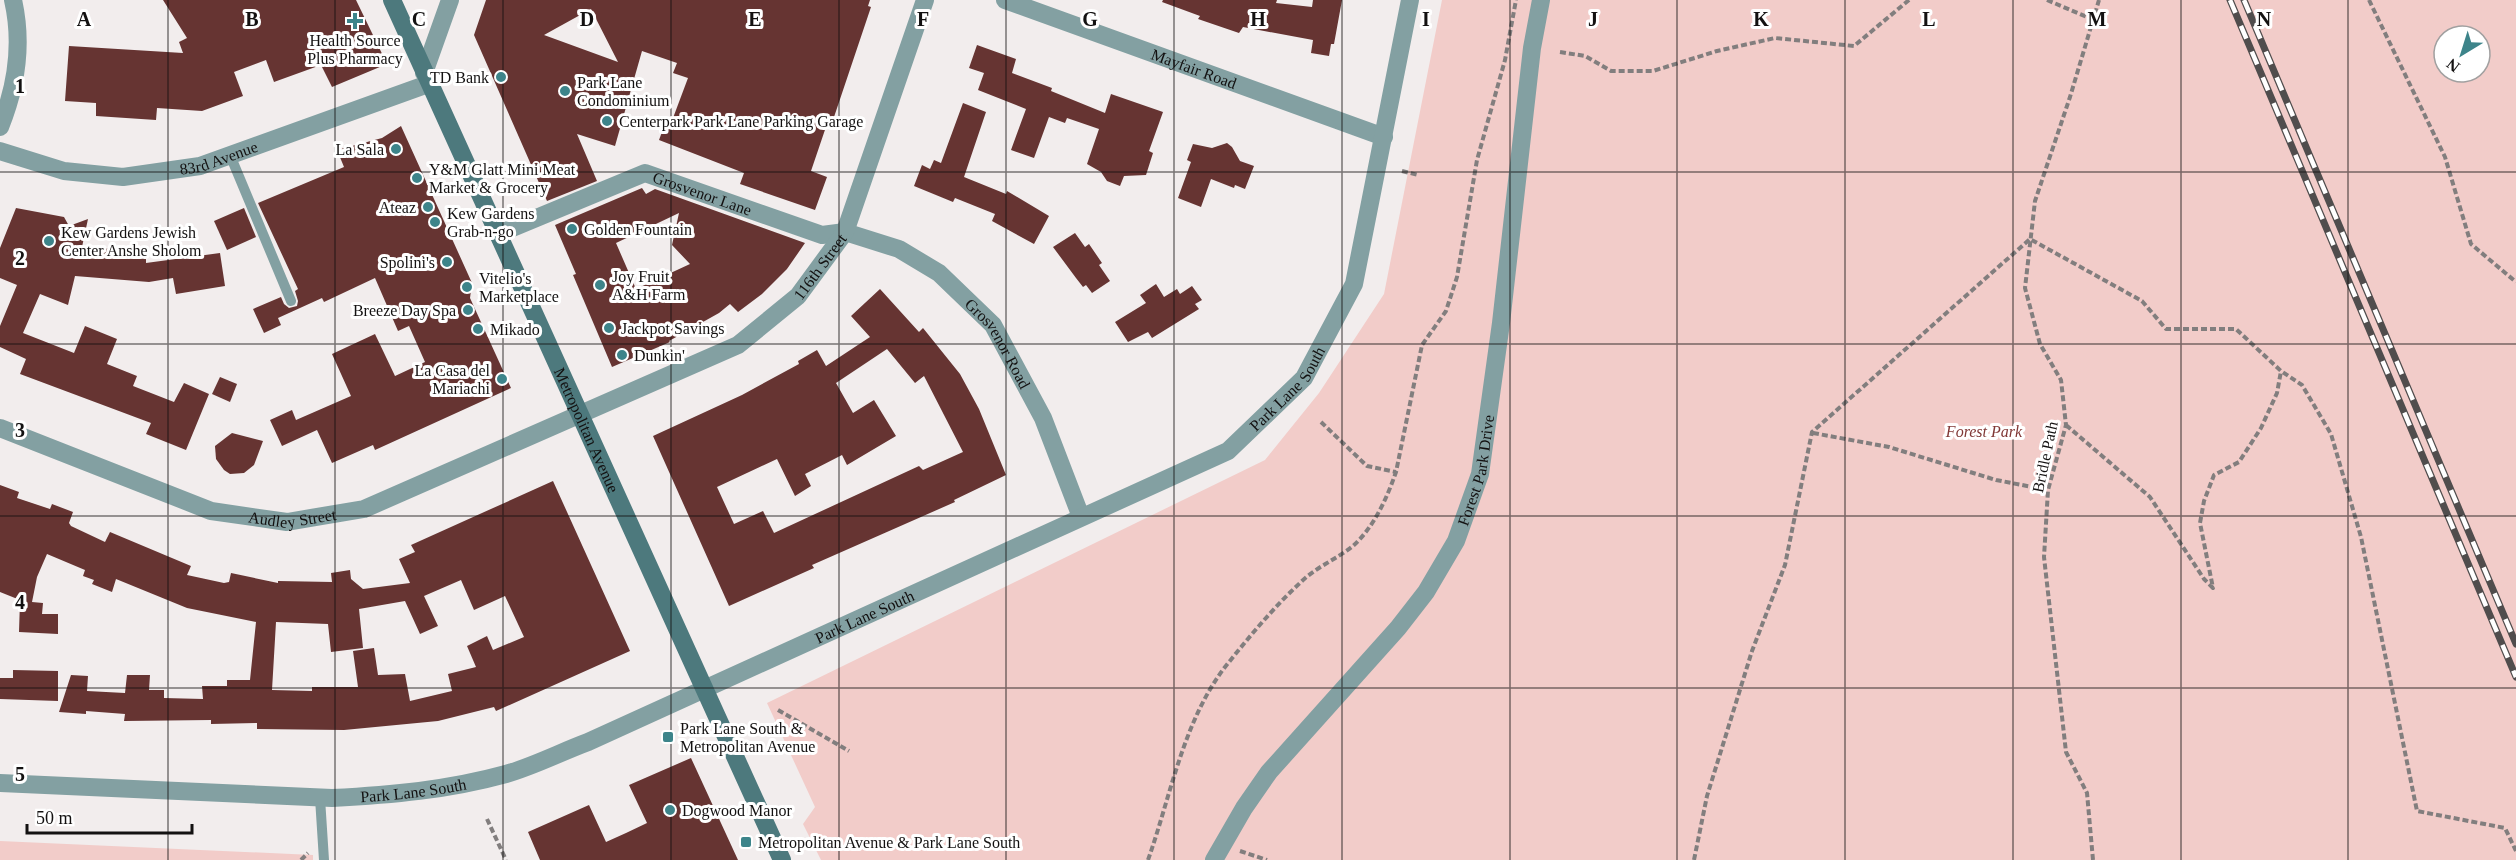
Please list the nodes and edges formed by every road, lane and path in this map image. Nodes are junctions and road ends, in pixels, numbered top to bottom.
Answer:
1 (13, 0) edge
2 (392, 0) edge
3 (450, 0) edge
4 (925, 0) edge
5 (1005, 0) edge
6 (1410, 0) edge
7 (1516, 0) edge
8 (1541, 0) edge
9 (1909, 0) edge
10 (2047, 0) edge
11 (2099, 0) edge
12 (2369, 0) edge
13 (2094, 20) junction
14 (1560, 52) dead end
15 (426, 78) junction
16 (0, 127) edge
17 (1384, 136) junction
18 (0, 151) edge
19 (230, 155) junction
20 (1402, 171) dead end
21 (1418, 175) dead end
22 (845, 232) junction
23 (498, 234) junction
24 (2030, 239) junction
25 (2516, 282) edge
26 (291, 301) dead end
27 (2281, 371) junction
28 (580, 413) junction
29 (1321, 422) dead end
30 (2067, 425) junction
31 (0, 428) edge
32 (1812, 432) junction
33 (1396, 472) junction
34 (2048, 490) junction
35 (1081, 518) junction
36 (704, 688) junction
37 (778, 710) dead end
38 (849, 752) dead end
39 (0, 783) edge
40 (320, 798) junction
41 (487, 819) dead end
42 (2516, 851) edge
43 (1218, 854) edge
44 (324, 860) edge
45 (506, 860) edge
46 (782, 860) edge
47 (1148, 860) edge
48 (1267, 860) edge
49 (1694, 860) edge
50 (2093, 860) edge

1 - 16 street
2 - 15 main road, Metropolitan Avenue
3 - 15 street
4 - 22 street, 116th Street
5 - 17 street, Mayfair Road
6 - 17 street, Park Lane South
7 - 33 path
8 - 43 street, Forest Park Drive
9 - 14 path
10 - 13 path
11 - 13 path, Bridle Path
12 - 25 path
13 - 24 path, Bridle Path
15 - 19 street, 83rd Avenue
15 - 23 main road, Metropolitan Avenue
17 - 35 street, Park Lane South
18 - 19 street, 83rd Avenue
19 - 26 lane
20 - 21 path
22 - 23 street, Grosvenor Lane
22 - 28 street, 116th Street
22 - 35 street, Grosvenor Road
23 - 28 main road, Metropolitan Avenue
24 - 27 path
24 - 30 path, Bridle Path
24 - 32 path
27 - 30 path
27 - 42 path
28 - 31 street, Audley Street
28 - 36 main road, Metropolitan Avenue
29 - 33 path
30 - 34 path, Bridle Path
32 - 34 path
32 - 49 path
33 - 47 path
34 - 50 path, Bridle Path
35 - 36 street, Park Lane South
36 - 40 street, Park Lane South
36 - 46 main road, Metropolitan Avenue
37 - 38 path
39 - 40 street, Park Lane South
40 - 44 lane
41 - 45 path
43 - 48 path

